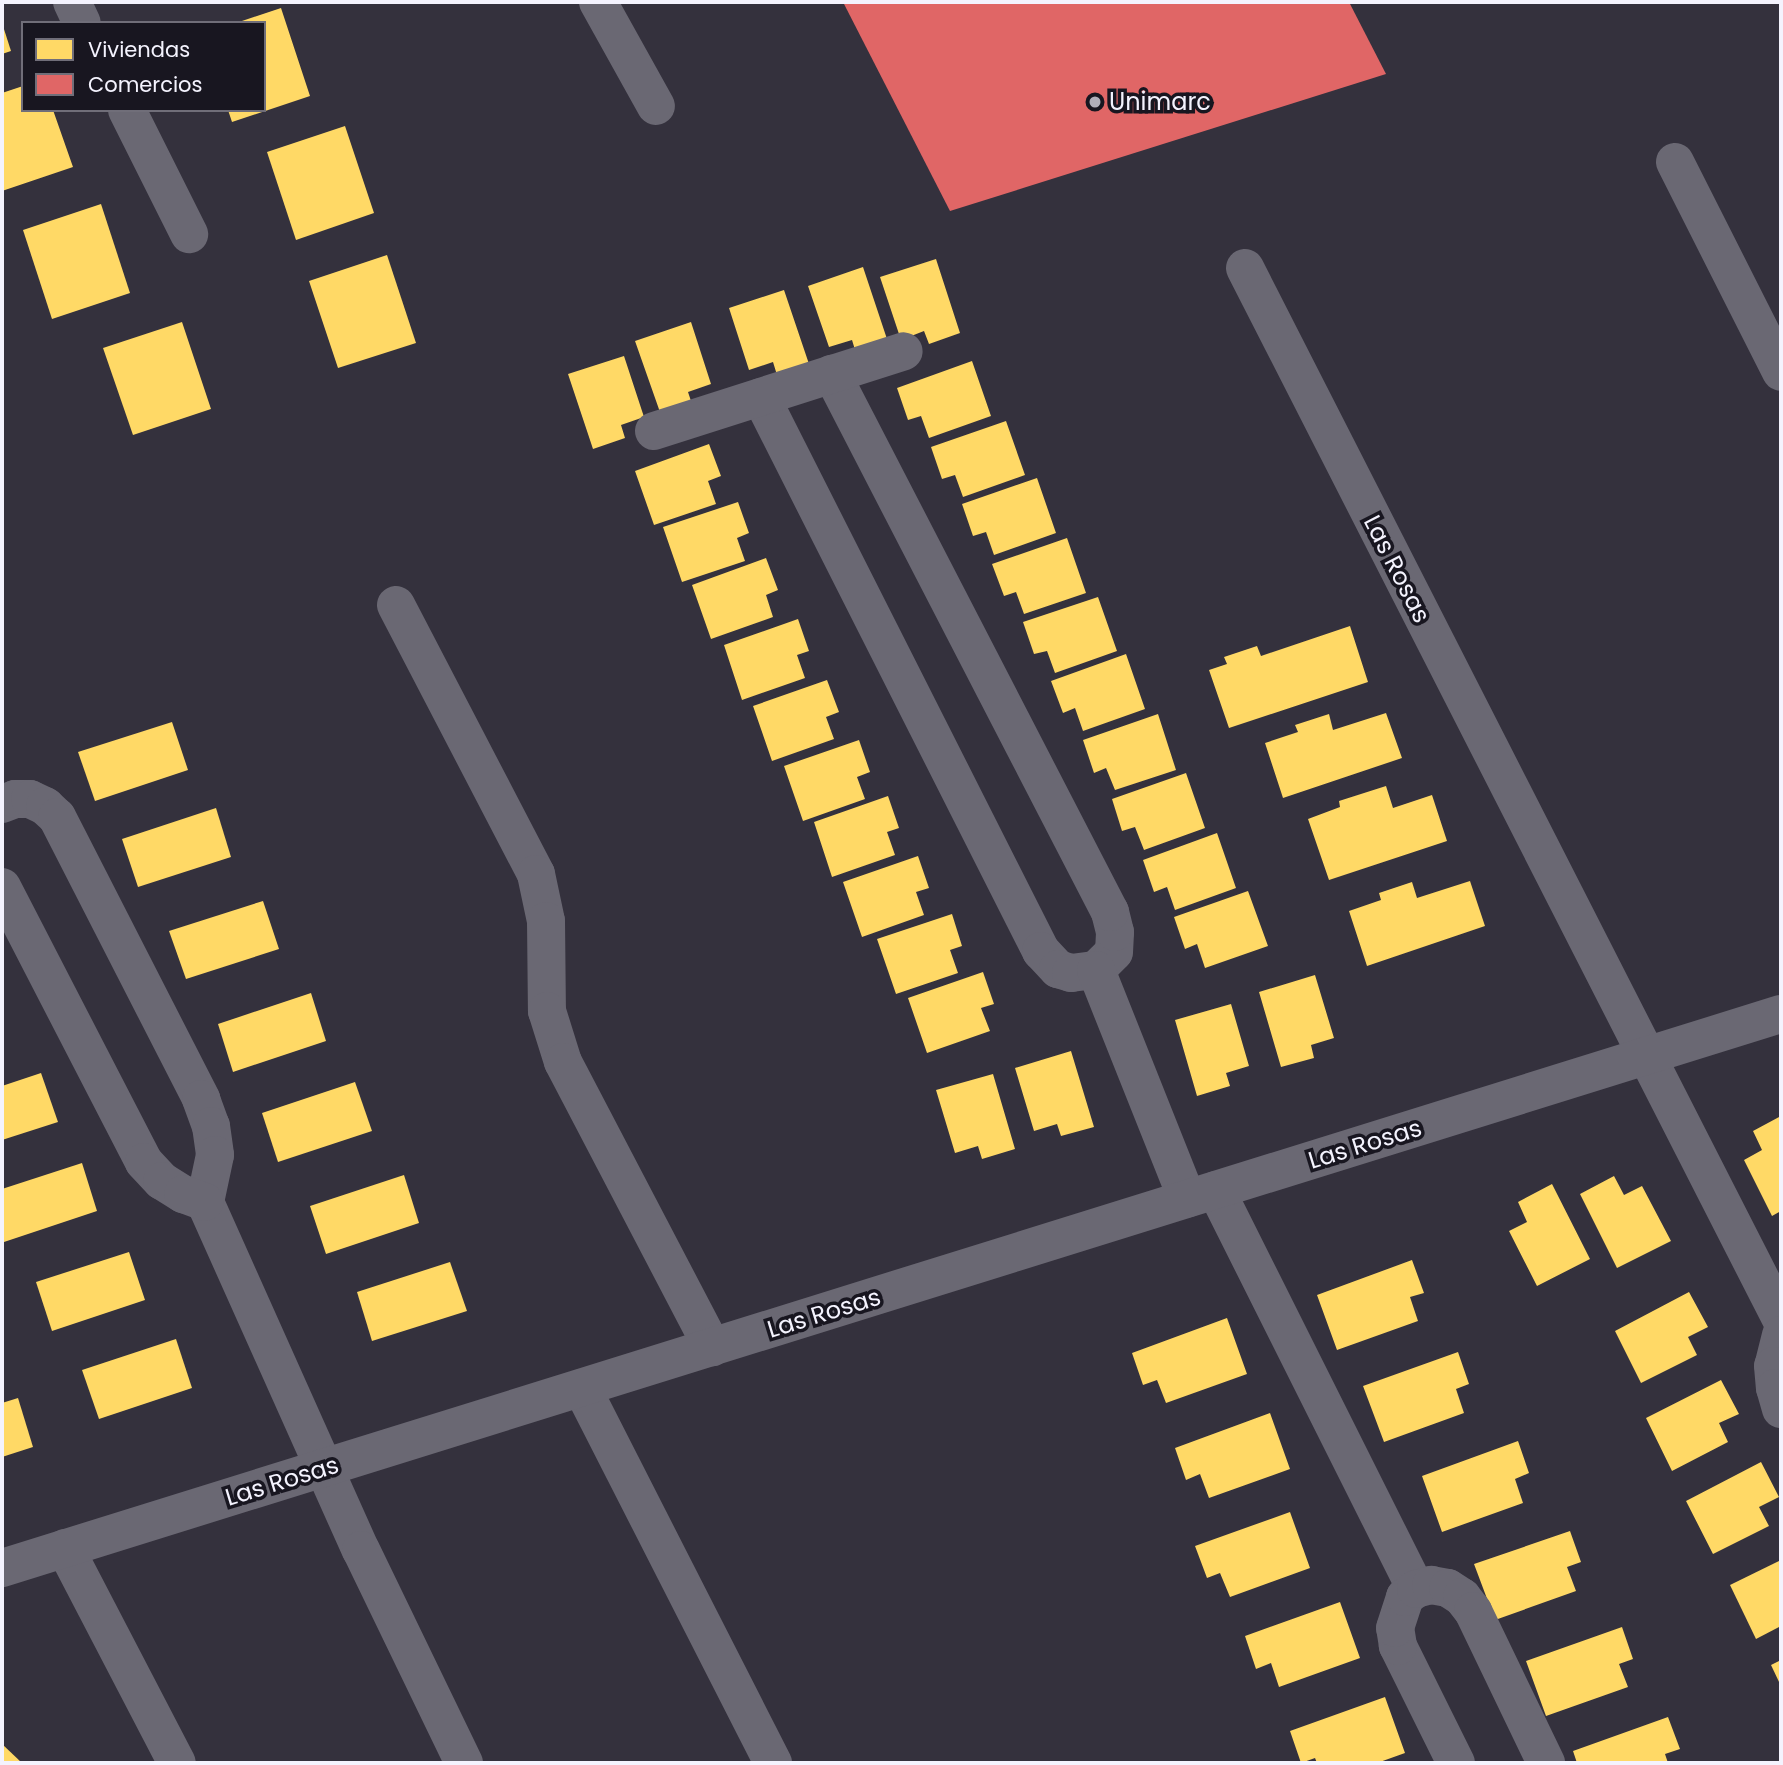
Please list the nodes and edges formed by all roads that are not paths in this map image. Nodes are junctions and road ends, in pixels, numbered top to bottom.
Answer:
1 (72, 2) edge
2 (598, 2) edge
3 (81, 21) edge
4 (656, 106) dead end
5 (128, 112) edge
6 (1675, 162) dead end
7 (189, 234) dead end
8 (1245, 268) dead end
9 (904, 351) dead end
10 (1781, 372) edge
11 (831, 374) junction
12 (761, 397) junction
13 (654, 431) dead end
14 (396, 605) dead end
15 (2, 804) edge
16 (2, 887) edge
17 (1096, 970) junction
18 (1781, 1014) edge
19 (1645, 1056) junction
20 (1202, 1194) junction
21 (205, 1202) junction
22 (1781, 1319) edge
23 (1781, 1335) edge
24 (712, 1348) junction
25 (582, 1388) junction
26 (1781, 1409) edge
27 (324, 1468) junction
28 (65, 1548) junction
29 (2, 1568) edge
30 (1416, 1589) junction
31 (177, 1763) edge
32 (464, 1763) edge
33 (773, 1763) edge
34 (1456, 1763) edge
35 (1546, 1763) edge

1 - 3 street
2 - 4 street
5 - 7 street
6 - 10 street
8 - 19 street, Las Rosas
9 - 11 street
11 - 12 street
11 - 17 street
12 - 13 street
12 - 17 street
14 - 24 street
15 - 21 street
16 - 21 street
17 - 20 street
18 - 19 street, Las Rosas
19 - 20 street, Las Rosas
19 - 22 street
20 - 24 street, Las Rosas
20 - 30 street
21 - 27 street
23 - 26 street
24 - 25 street, Las Rosas
25 - 27 street, Las Rosas
25 - 33 street
27 - 28 street, Las Rosas
27 - 32 street
28 - 29 street, Las Rosas
28 - 31 street
30 - 34 street
30 - 35 street

